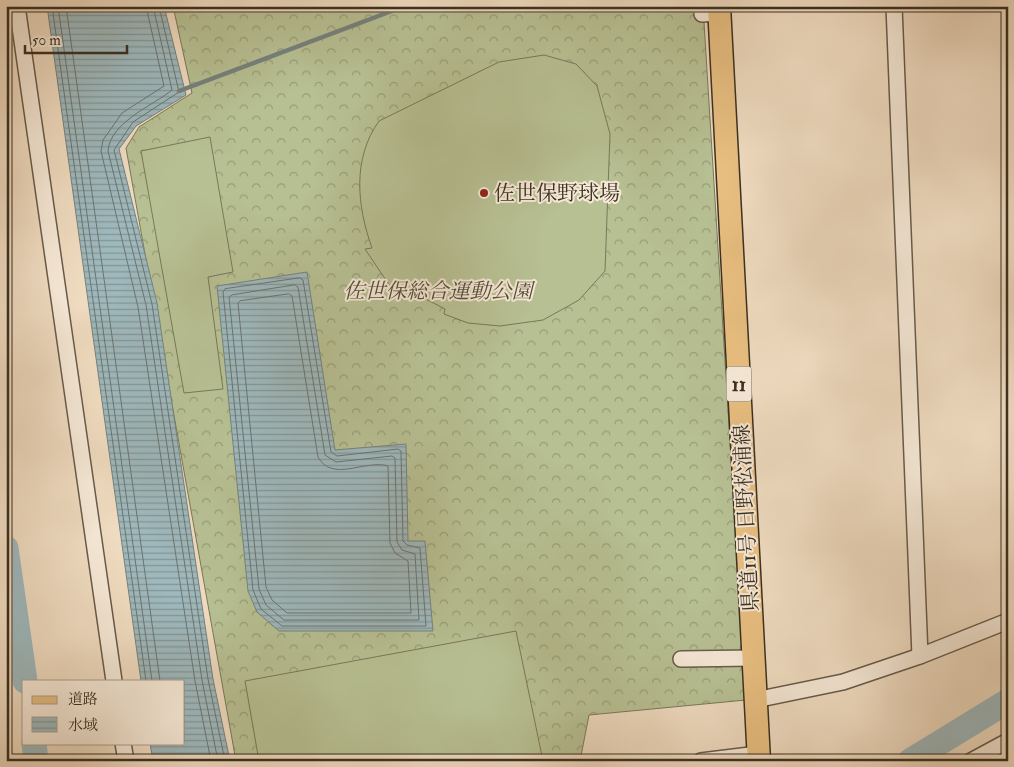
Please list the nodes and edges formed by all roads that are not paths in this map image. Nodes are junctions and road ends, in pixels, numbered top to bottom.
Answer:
1 (17, 6) edge
2 (894, 6) edge
3 (714, 11) edge
4 (1008, 621) edge
5 (920, 656) junction
6 (745, 658) junction
7 (681, 659) dead end
8 (114, 680) edge
9 (755, 700) junction
10 (1008, 740) edge
11 (123, 744) edge
12 (758, 757) edge
13 (126, 761) edge
14 (701, 761) edge
15 (971, 761) edge

1 - 8 street
2 - 5 street
3 - 6 main road, 県道11号 日野松浦線 / 11
4 - 5 street
5 - 9 street
6 - 7 street
6 - 9 main road, 県道11号 日野松浦線 / 11
9 - 12 main road, 県道11号 日野松浦線 / 11
10 - 15 street
11 - 13 street
12 - 14 street

